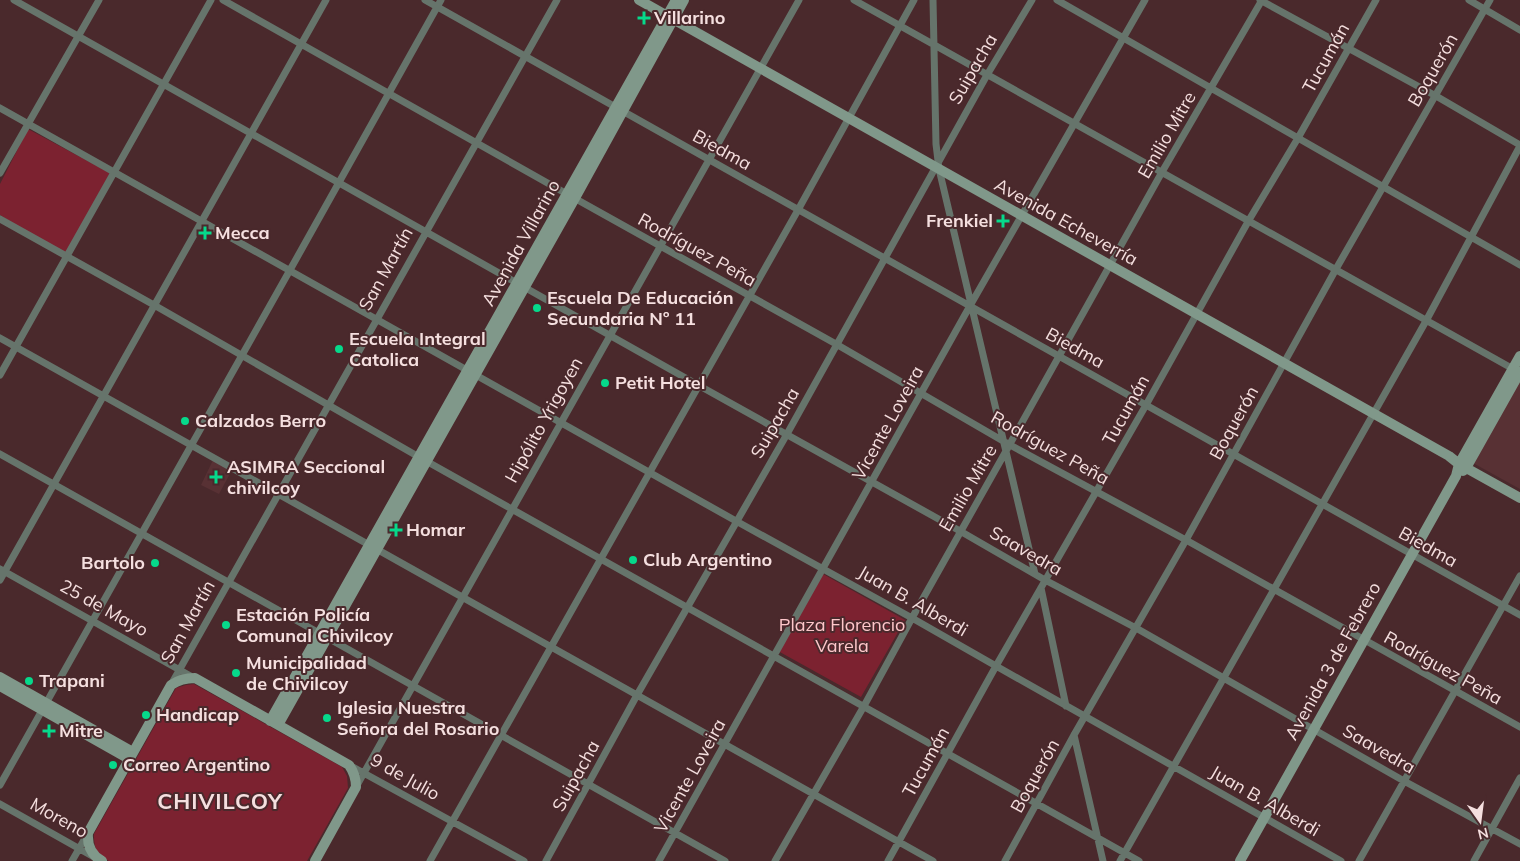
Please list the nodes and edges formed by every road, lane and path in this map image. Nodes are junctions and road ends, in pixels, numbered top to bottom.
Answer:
1 (14, 0) edge
2 (99, 0) edge
3 (211, 0) edge
4 (223, 0) edge
5 (326, 0) edge
6 (425, 0) edge
7 (557, 0) edge
8 (639, 0) edge
9 (676, 0) edge
10 (684, 0) edge
11 (799, 0) edge
12 (854, 0) edge
13 (914, 0) edge
14 (933, 0) edge
15 (1032, 0) edge
16 (1057, 0) edge
17 (1145, 0) edge
18 (1261, 0) edge
19 (1376, 0) edge
20 (1469, 0) edge
21 (1490, 0) edge
22 (439, 4) edge
23 (1485, 9) junction
24 (670, 18) junction
25 (900, 26) junction
26 (1520, 30) edge
27 (78, 36) junction
28 (1124, 38) junction
29 (301, 44) junction
30 (934, 46) junction
31 (1349, 49) junction
32 (525, 57) junction
33 (761, 68) junction
34 (987, 75) junction
35 (164, 84) junction
36 (1211, 88) junction
37 (389, 93) junction
38 (1436, 96) junction
39 (0, 108) edge
40 (619, 110) junction
41 (849, 118) junction
42 (28, 123) junction
43 (1075, 124) junction
44 (251, 133) junction
45 (1298, 138) junction
46 (476, 142) junction
47 (1520, 146) edge
48 (709, 160) junction
49 (937, 166) junction
50 (114, 172) junction
51 (1162, 172) junction
52 (0, 173) edge
53 (339, 182) junction
54 (1384, 187) junction
55 (571, 196) junction
56 (798, 210) junction
57 (1023, 216) junction
58 (0, 219) edge
59 (1249, 220) junction
60 (202, 221) junction
61 (426, 231) junction
62 (1470, 237) junction
63 (661, 246) junction
64 (67, 256) junction
65 (884, 258) junction
66 (1110, 265) junction
67 (1520, 265) edge
68 (1336, 269) junction
69 (290, 270) junction
70 (521, 284) junction
71 (749, 296) junction
72 (154, 305) junction
73 (971, 306) junction
74 (1196, 314) junction
75 (376, 319) junction
76 (1426, 321) junction
77 (611, 335) junction
78 (0, 338) edge
79 (836, 344) junction
80 (16, 347) junction
81 (242, 356) junction
82 (1520, 356) edge
83 (1059, 357) junction
84 (1284, 364) junction
85 (1517, 371) edge
86 (472, 372) junction
87 (0, 375) edge
88 (698, 385) junction
89 (922, 393) junction
90 (103, 396) junction
91 (328, 405) junction
92 (1146, 405) junction
93 (1373, 414) junction
94 (561, 422) junction
95 (787, 434) junction
96 (192, 445) junction
97 (1007, 446) junction
98 (0, 454) edge
99 (1233, 454) junction
100 (423, 459) junction
101 (1464, 463) junction
102 (649, 472) junction
103 (872, 482) junction
104 (54, 484) junction
105 (1097, 491) junction
106 (1520, 491) edge
107 (278, 494) junction
108 (1520, 498) edge
109 (1322, 503) junction
110 (512, 509) junction
111 (736, 521) junction
112 (960, 531) junction
113 (142, 533) junction
114 (1186, 540) junction
115 (372, 547) junction
116 (1411, 555) junction
117 (600, 558) junction
118 (823, 568) junction
119 (2, 570) edge
120 (1035, 574) junction
121 (1520, 576) edge
122 (0, 580) edge
123 (1045, 580) junction
124 (229, 582) junction
125 (1041, 588) junction
126 (1273, 589) junction
127 (462, 598) junction
128 (1503, 606) junction
129 (688, 607) junction
130 (1520, 615) edge
131 (912, 618) junction
132 (92, 621) junction
133 (1136, 628) junction
134 (324, 635) junction
135 (1363, 640) junction
136 (550, 646) junction
137 (774, 656) junction
138 (996, 666) junction
139 (180, 670) junction
140 (0, 677) edge
141 (195, 678) junction
142 (1223, 678) junction
143 (171, 685) junction
144 (0, 686) edge
145 (414, 686) junction
146 (1455, 691) junction
147 (637, 695) junction
148 (44, 706) junction
149 (864, 706) junction
150 (1066, 706) junction
151 (1086, 716) junction
152 (274, 723) junction
153 (1520, 727) edge
154 (1314, 728) junction
155 (1074, 735) junction
156 (501, 736) junction
157 (725, 744) junction
158 (948, 753) junction
159 (131, 756) junction
160 (349, 765) junction
161 (1173, 766) junction
162 (365, 773) junction
163 (1520, 778) edge
164 (1404, 780) junction
165 (588, 784) junction
166 (0, 785) edge
167 (356, 787) junction
168 (814, 795) junction
169 (1037, 803) junction
170 (0, 804) edge
171 (1264, 818) junction
172 (451, 822) junction
173 (1492, 829) junction
174 (88, 833) junction
175 (675, 833) junction
176 (1097, 837) junction
177 (899, 842) junction
178 (1520, 844) edge
179 (79, 848) junction
180 (1124, 853) junction
181 (317, 858) edge
182 (98, 859) edge
183 (72, 861) edge
184 (329, 861) edge
185 (430, 861) edge
186 (524, 861) edge
187 (546, 861) edge
188 (659, 861) edge
189 (725, 861) edge
190 (775, 861) edge
191 (888, 861) edge
192 (934, 861) edge
193 (1005, 861) edge
194 (1103, 861) edge
195 (1120, 861) edge
196 (1139, 861) edge
197 (1240, 861) edge
198 (1341, 861) edge
199 (1359, 861) edge
200 (1474, 861) edge

1 - 27 street, Saavedra
2 - 27 street
3 - 35 street
4 - 29 street, Rodríguez Peña
5 - 29 street
6 - 22 street, Biedma
7 - 32 street, San Martín
8 - 24 main road, Avenida Echeverría
9 - 24 main road
10 - 24 main road
11 - 33 street, Hipólito Yrigoyen
12 - 25 street
13 - 25 street
14 - 30 street
15 - 34 street, Suipacha
16 - 28 street
17 - 28 street, Vicente Loveira
18 - 31 street
18 - 36 street, Emilio Mitre
19 - 31 street, Tucumán
20 - 23 street
21 - 23 street, Boquerón
22 - 32 street, Biedma
22 - 37 street
23 - 26 street
23 - 38 street, Boquerón
24 - 33 main road, Avenida Echeverría
24 - 40 main road, Avenida Villarino
25 - 30 street
25 - 41 street
27 - 35 street, Saavedra
27 - 42 street
28 - 36 street
28 - 43 street, Vicente Loveira
29 - 37 street, Rodríguez Peña
29 - 44 street
30 - 34 street
30 - 49 street
31 - 38 street
31 - 45 street, Tucumán
32 - 40 street, Biedma
32 - 46 street, San Martín
33 - 41 main road, Avenida Echeverría
33 - 48 street, Hipólito Yrigoyen
34 - 43 street
34 - 49 street, Suipacha
35 - 44 street, Saavedra
35 - 50 street
36 - 45 street
36 - 51 street, Emilio Mitre
37 - 46 street, Rodríguez Peña
37 - 53 street
38 - 47 street
38 - 54 street, Boquerón
39 - 42 street, Juan B. Alberdi
40 - 48 street, Biedma
40 - 55 main road, Avenida Villarino
41 - 49 main road, Avenida Echeverría
41 - 56 street
42 - 50 street, Juan B. Alberdi
42 - 52 street
43 - 51 street
43 - 57 street, Vicente Loveira
44 - 53 street, Saavedra
44 - 60 street
45 - 54 street
45 - 59 street, Tucumán
46 - 55 street, Rodríguez Peña
46 - 61 street, San Martín
47 - 62 street
48 - 56 street, Biedma
48 - 63 street, Hipólito Yrigoyen
49 - 57 main road, Avenida Echeverría
49 - 65 street, Suipacha
49 - 73 street
50 - 60 street, Juan B. Alberdi
50 - 64 street
51 - 59 street
51 - 66 street, Emilio Mitre
53 - 61 street, Saavedra
53 - 69 street
54 - 62 street
54 - 68 street, Boquerón
55 - 63 street, Rodríguez Peña
55 - 70 main road, Avenida Villarino
56 - 65 street, Biedma
56 - 71 street
57 - 66 main road, Avenida Echeverría
57 - 73 street, Vicente Loveira
58 - 64 street
59 - 68 street
59 - 74 street, Tucumán
60 - 69 street, Juan B. Alberdi
60 - 72 street
61 - 70 street, Saavedra
61 - 75 street, San Martín
62 - 67 street
62 - 76 street
63 - 71 street, Rodríguez Peña
63 - 77 street, Hipólito Yrigoyen
64 - 72 street
64 - 80 street
65 - 73 street, Biedma
65 - 79 street, Suipacha
66 - 74 main road, Avenida Echeverría
66 - 83 street, Emilio Mitre
68 - 76 street
68 - 84 street, Boquerón
69 - 75 street, Juan B. Alberdi
69 - 81 street
70 - 77 street, Saavedra
70 - 86 main road, Avenida Villarino
71 - 79 street, Rodríguez Peña
71 - 88 street
72 - 81 street
72 - 90 street
73 - 83 street, Biedma
73 - 89 street, Vicente Loveira
73 - 97 street
74 - 84 main road, Avenida Echeverría
74 - 92 street, Tucumán
75 - 86 street, Juan B. Alberdi
75 - 91 street, San Martín
76 - 85 street
76 - 93 street
77 - 88 street, Saavedra
77 - 94 street, Hipólito Yrigoyen
78 - 80 street
79 - 89 street, Rodríguez Peña
79 - 95 street, Suipacha
80 - 87 street
80 - 90 street
81 - 91 street
81 - 96 street
82 - 85 main road, Avenida 3 de Febrero
83 - 92 street, Biedma
83 - 97 street, Emilio Mitre
84 - 93 main road, Avenida Echeverría
84 - 99 street, Boquerón
85 - 101 main road, Avenida 3 de Febrero
86 - 94 street, Juan B. Alberdi
86 - 100 main road, Avenida Villarino
88 - 95 street, Saavedra
88 - 102 street
89 - 97 street, Rodríguez Peña
89 - 103 street, Vicente Loveira
90 - 96 street
90 - 104 street
91 - 100 street
91 - 107 street, San Martín
92 - 99 street, Biedma
92 - 105 street, Tucumán
93 - 101 main road, Avenida Echeverría
93 - 109 street
94 - 102 street, Juan B. Alberdi
94 - 110 street, Hipólito Yrigoyen
95 - 103 street, Saavedra
95 - 111 street, Suipacha
96 - 107 street
96 - 113 street
97 - 105 street, Rodríguez Peña
97 - 112 street, Emilio Mitre
97 - 120 street
98 - 104 street
99 - 109 street, Biedma
99 - 114 street, Boquerón
100 - 110 street
100 - 115 main road, Avenida Villarino
101 - 106 main road, Avenida Echeverría
101 - 108 main road, Avenida Echeverría
101 - 116 main road, Avenida 3 de Febrero
102 - 111 street, Juan B. Alberdi
102 - 117 street
103 - 112 street, Saavedra
103 - 118 street, Vicente Loveira
104 - 113 street
104 - 119 street
105 - 114 street, Rodríguez Peña
105 - 123 street, Tucumán
107 - 115 street
107 - 124 street, San Martín
109 - 116 street, Biedma
109 - 126 street
110 - 117 street
110 - 127 street, Hipólito Yrigoyen
111 - 118 street, Juan B. Alberdi
111 - 129 street, Suipacha
112 - 120 street, Saavedra
112 - 131 street, Emilio Mitre
113 - 124 street
113 - 132 street
114 - 126 street, Rodríguez Peña
114 - 133 street, Boquerón
115 - 127 street
115 - 134 main road, Avenida Villarino
116 - 128 street, Biedma
116 - 135 main road, Avenida 3 de Febrero
117 - 129 street
117 - 136 street
118 - 131 street, Juan B. Alberdi
118 - 137 street, Vicente Loveira
119 - 122 street
119 - 132 street, 25 de Mayo
120 - 123 street, Saavedra
121 - 128 street
123 - 125 street, Tucumán
123 - 133 street, Saavedra
124 - 134 street
124 - 139 street, San Martín
125 - 138 street, Tucumán
125 - 150 street
126 - 135 street, Rodríguez Peña
126 - 142 street
127 - 136 street
127 - 145 street, Hipólito Yrigoyen
128 - 130 street, Biedma
128 - 146 street
129 - 137 street
129 - 147 street, Suipacha
131 - 138 street, Juan B. Alberdi
131 - 149 street, Emilio Mitre
132 - 139 street, 25 de Mayo
132 - 148 street
133 - 142 street, Saavedra
133 - 151 street, Boquerón
134 - 145 street
134 - 152 main road, Avenida Villarino
135 - 146 street, Rodríguez Peña
135 - 154 main road, Avenida 3 de Febrero
136 - 147 street
136 - 156 street
137 - 149 street
137 - 157 street, Vicente Loveira
138 - 150 street, Juan B. Alberdi
138 - 158 street, Tucumán
139 - 141 street, 25 de Mayo
139 - 143 street, San Martín
140 - 148 main road
141 - 143 main road, San Martín
141 - 152 main road, 25 de Mayo
142 - 154 street, Saavedra
142 - 161 street
143 - 159 main road, San Martín
144 - 148 main road
145 - 156 street
145 - 162 street, Hipólito Yrigoyen
146 - 153 street, Rodríguez Peña
146 - 164 street
147 - 157 street
147 - 165 street, Suipacha
148 - 159 main road
148 - 166 street
149 - 158 street
149 - 168 street, Emilio Mitre
150 - 151 street, Juan B. Alberdi
151 - 155 street, Boquerón
151 - 161 street, Juan B. Alberdi
152 - 160 main road, 9 de Julio
154 - 164 street, Saavedra
154 - 171 main road, Avenida 3 de Febrero
155 - 169 street, Boquerón
155 - 176 street
156 - 165 street
156 - 172 street
157 - 168 street
157 - 175 street, Vicente Loveira
158 - 169 street
158 - 177 street, Tucumán
159 - 174 main road, San Martín
160 - 162 street, 9 de Julio
160 - 167 main road
161 - 171 street, Juan B. Alberdi
161 - 180 street
162 - 167 street, Hipólito Yrigoyen
162 - 172 street, 9 de Julio
163 - 173 street
164 - 173 street, Saavedra
164 - 199 street
165 - 175 street
165 - 187 street, Suipacha
167 - 181 main road, Hipólito Yrigoyen
168 - 177 street
168 - 190 street, Emilio Mitre
169 - 176 street
169 - 193 street, Boquerón
170 - 179 street, Moreno
171 - 197 main road, Avenida 3 de Febrero
171 - 198 street, Juan B. Alberdi
172 - 185 street
172 - 186 street, 9 de Julio
173 - 178 street, Saavedra
173 - 200 street
174 - 179 street
174 - 182 main road
175 - 188 street, Vicente Loveira
175 - 189 street
176 - 180 street
176 - 194 street
177 - 191 street, Tucumán
177 - 192 street
179 - 182 street, Moreno
179 - 183 street
180 - 195 street
180 - 196 street
181 - 184 main road

